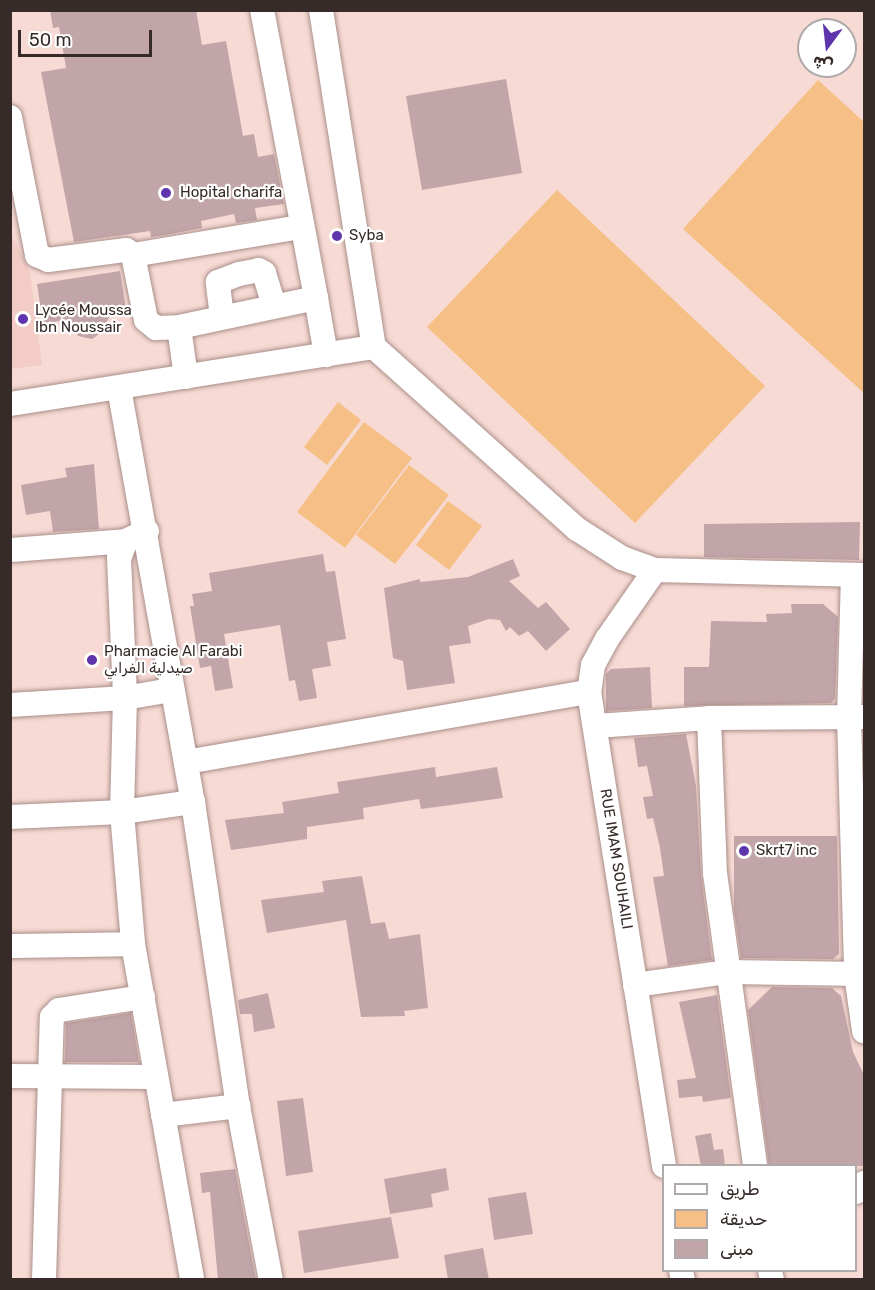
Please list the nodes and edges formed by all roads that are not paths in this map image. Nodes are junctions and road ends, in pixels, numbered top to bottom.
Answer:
1 (261, 10) edge
2 (321, 10) edge
3 (10, 117) edge
4 (301, 227) junction
5 (133, 255) junction
6 (316, 298) junction
7 (274, 306) junction
8 (222, 317) junction
9 (179, 327) junction
10 (374, 348) junction
11 (327, 355) junction
12 (186, 377) junction
13 (119, 388) junction
14 (10, 404) edge
15 (136, 536) junction
16 (10, 550) edge
17 (655, 570) junction
18 (859, 575) edge
19 (171, 690) junction
20 (590, 692) junction
21 (125, 698) junction
22 (10, 705) edge
23 (857, 717) edge
24 (709, 718) junction
25 (596, 726) junction
26 (186, 762) junction
27 (193, 802) junction
28 (122, 812) junction
29 (10, 817) edge
30 (858, 845) edge
31 (133, 944) junction
32 (10, 946) edge
33 (726, 972) junction
34 (860, 974) edge
35 (635, 985) junction
36 (143, 997) junction
37 (864, 1031) edge
38 (10, 1076) edge
39 (50, 1076) junction
40 (156, 1077) junction
41 (238, 1106) junction
42 (163, 1115) junction
43 (664, 1164) edge
44 (755, 1164) edge
45 (44, 1280) edge
46 (192, 1280) edge
47 (271, 1280) edge

1 - 4 street
2 - 10 street
3 - 5 street
4 - 5 street
4 - 6 street
5 - 9 street
6 - 7 street
6 - 11 street
7 - 8 street
7 - 8 street
8 - 9 street
9 - 12 street
10 - 11 street
10 - 17 street
11 - 12 street
12 - 13 street
13 - 14 street
13 - 15 street
15 - 16 street
15 - 19 street
15 - 21 street
17 - 18 street
17 - 20 street, RUE IMAM SOUHAILI
18 - 23 street
19 - 21 street
19 - 26 street
20 - 25 street, RUE IMAM SOUHAILI
20 - 26 street
21 - 22 street
21 - 28 street
23 - 24 street
23 - 30 street
24 - 25 street
24 - 33 street
25 - 35 street, RUE IMAM SOUHAILI
26 - 27 street
27 - 28 street
27 - 41 street
28 - 29 street
28 - 31 street
30 - 34 street
31 - 32 street
31 - 36 street
33 - 34 street
33 - 35 street
33 - 44 street
34 - 37 street
35 - 43 street, RUE IMAM SOUHAILI
36 - 39 street
36 - 40 street
38 - 39 street
39 - 40 street
39 - 45 street
40 - 42 street
41 - 42 street
41 - 47 street
42 - 46 street

